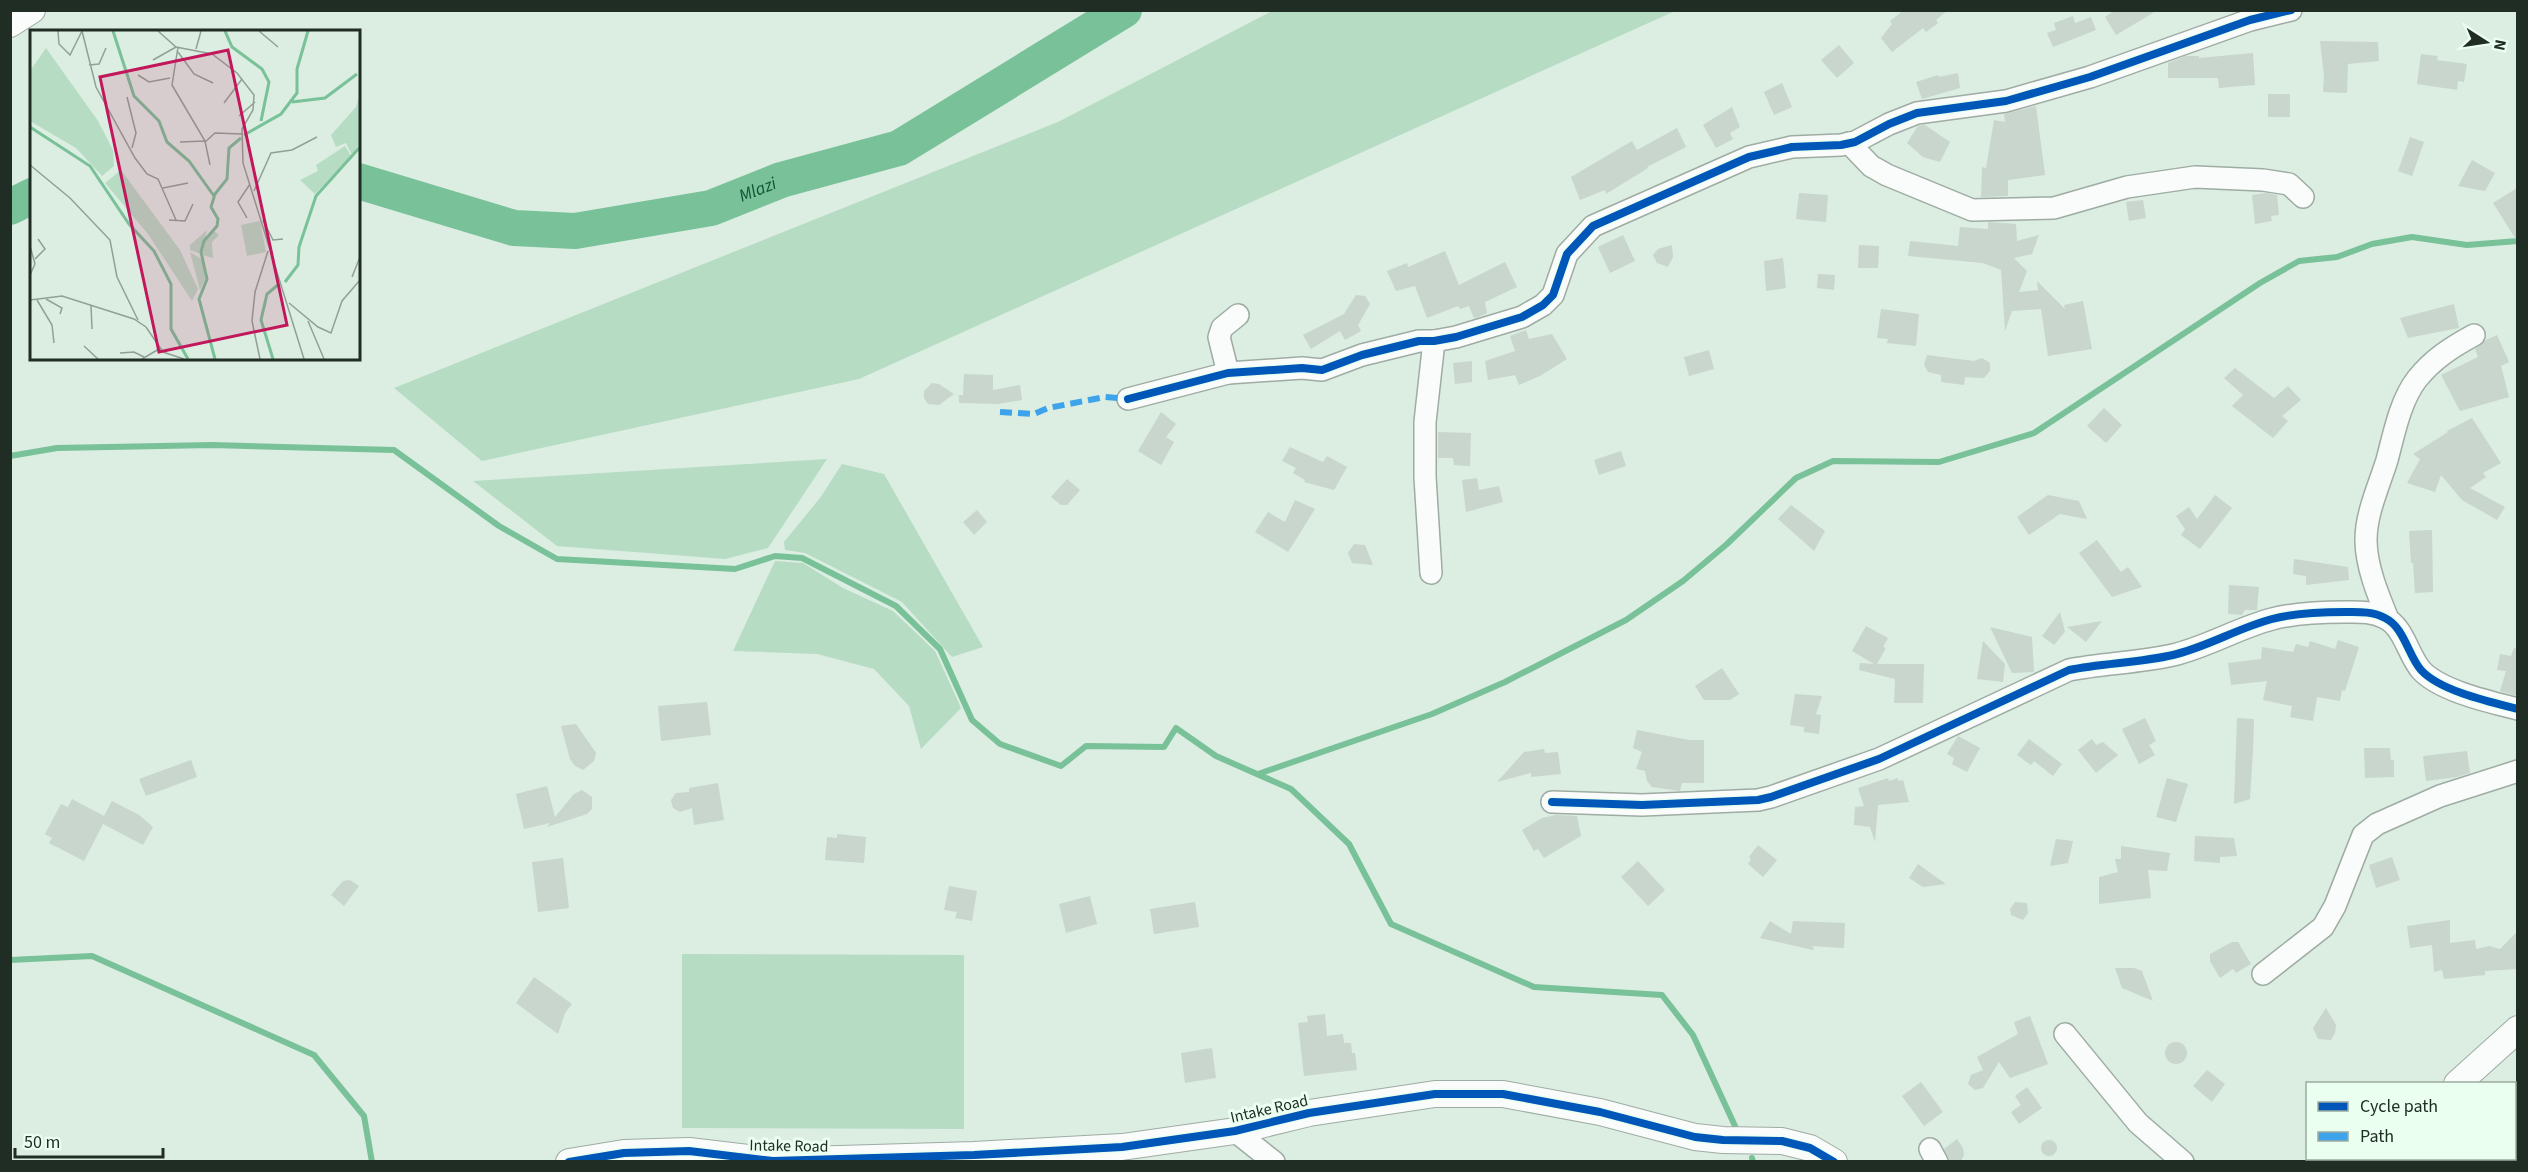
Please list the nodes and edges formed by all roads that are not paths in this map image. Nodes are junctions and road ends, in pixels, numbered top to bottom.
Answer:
1 (32, 10) edge
2 (2291, 10) edge
3 (10, 24) edge
4 (1849, 143) junction
5 (2303, 197) dead end
6 (1238, 315) dead end
7 (2474, 335) dead end
8 (1434, 341) junction
9 (1228, 373) junction
10 (1128, 399) dead end
11 (1431, 573) dead end
12 (2388, 619) junction
13 (2517, 709) edge
14 (2517, 771) edge
15 (1552, 802) dead end
16 (2263, 974) dead end
17 (2517, 1029) edge
18 (2065, 1034) dead end
19 (2458, 1082) edge
20 (1235, 1131) junction
21 (569, 1161) edge
22 (1274, 1161) edge
23 (1834, 1161) edge
24 (2183, 1161) edge

1 - 3 street
2 - 4 street
4 - 5 street
4 - 8 street
6 - 9 street
7 - 12 street
8 - 9 street
8 - 11 street
9 - 10 street
12 - 13 street
12 - 15 street
14 - 16 street
17 - 19 street
18 - 24 street
20 - 21 street, Intake Road
20 - 22 street
20 - 23 street, Intake Road

